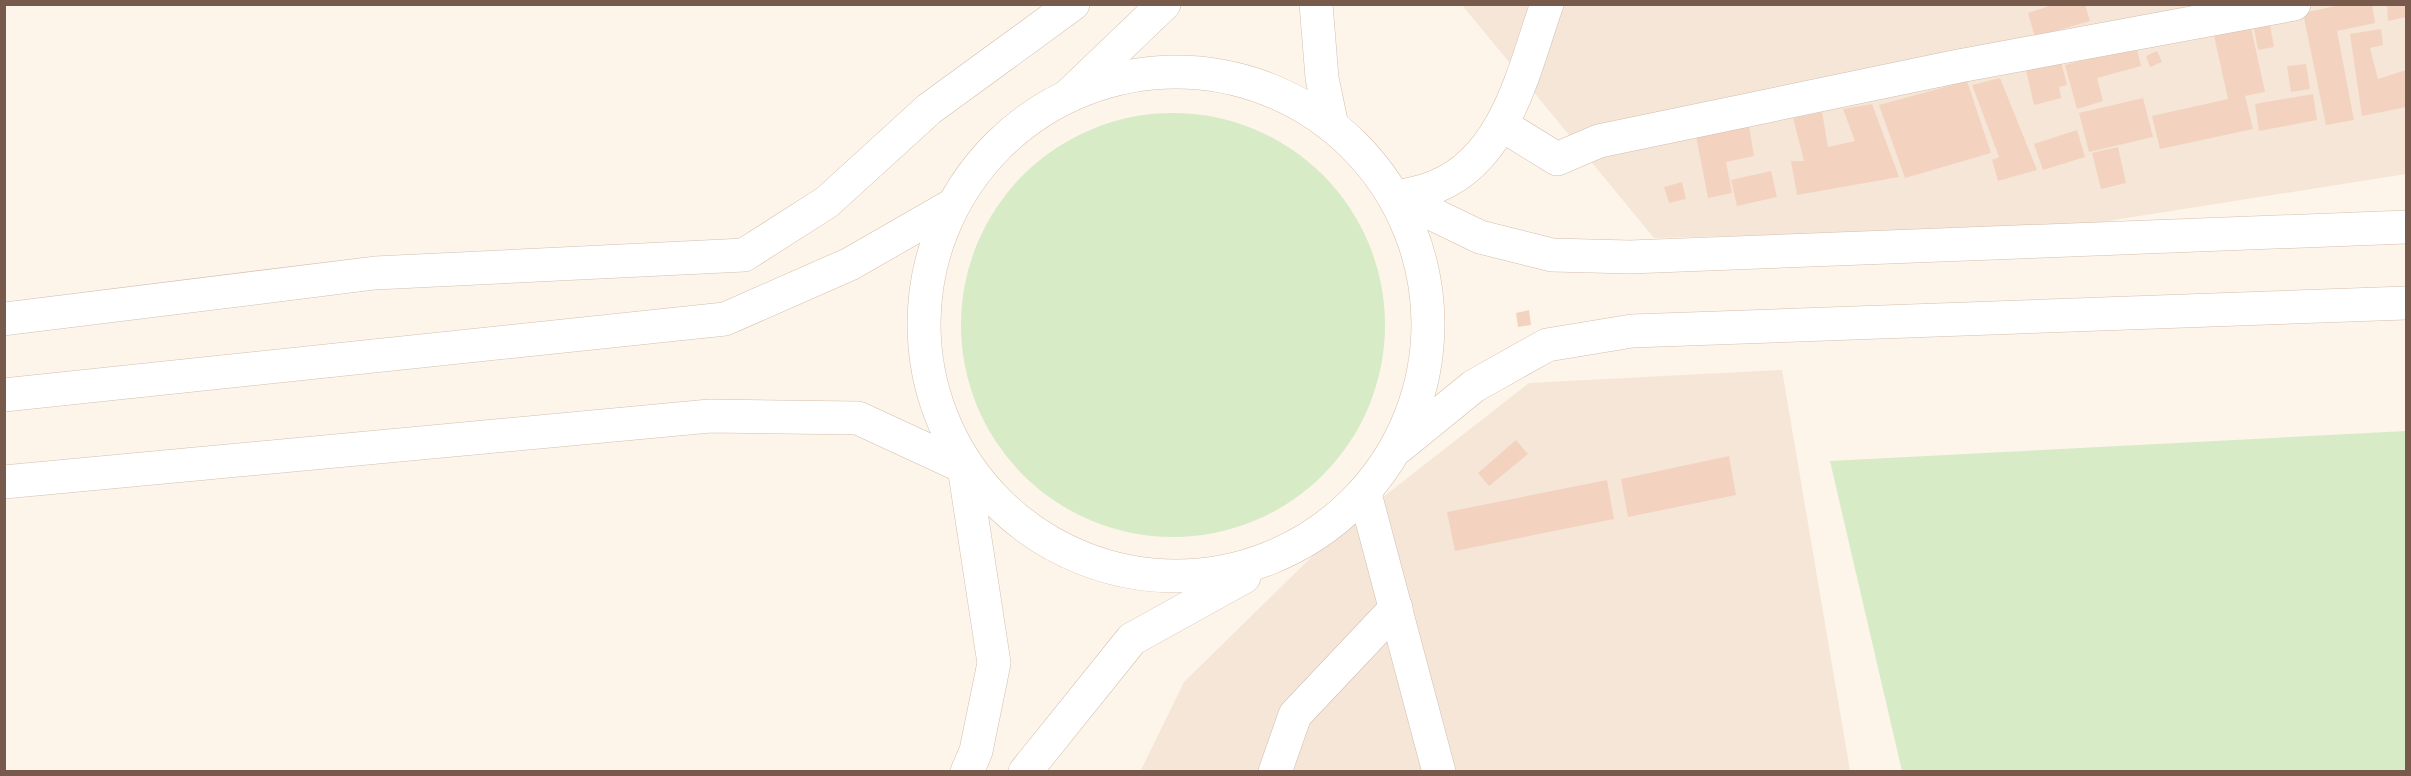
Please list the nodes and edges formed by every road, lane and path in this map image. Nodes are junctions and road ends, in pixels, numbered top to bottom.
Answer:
1 (1073, 4) edge
2 (1164, 4) edge
3 (1316, 4) edge
4 (1547, 4) edge
5 (2294, 4) edge
6 (1070, 94) junction
7 (1502, 125) junction
8 (1332, 126) junction
9 (1397, 197) junction
10 (951, 206) junction
11 (2406, 227) edge
12 (2406, 303) edge
13 (4, 319) edge
14 (4, 395) edge
15 (1399, 447) junction
16 (964, 467) junction
17 (4, 482) edge
18 (1365, 494) junction
19 (1306, 543) junction
20 (1396, 608) junction
21 (967, 771) edge
22 (1025, 771) edge
23 (1275, 771) edge
24 (1439, 771) edge

1 - 13 main road
2 - 6 main road
3 - 8 main road
4 - 7 main road
5 - 7 main road
6 - 8 main road
6 - 10 main road
7 - 9 main road
8 - 9 main road
9 - 11 main road
9 - 15 main road
10 - 14 main road
10 - 16 main road
12 - 15 main road
15 - 18 main road
16 - 17 main road
16 - 19 main road
16 - 21 main road
18 - 19 main road
18 - 20 main road
19 - 22 main road
20 - 23 main road
20 - 24 main road

